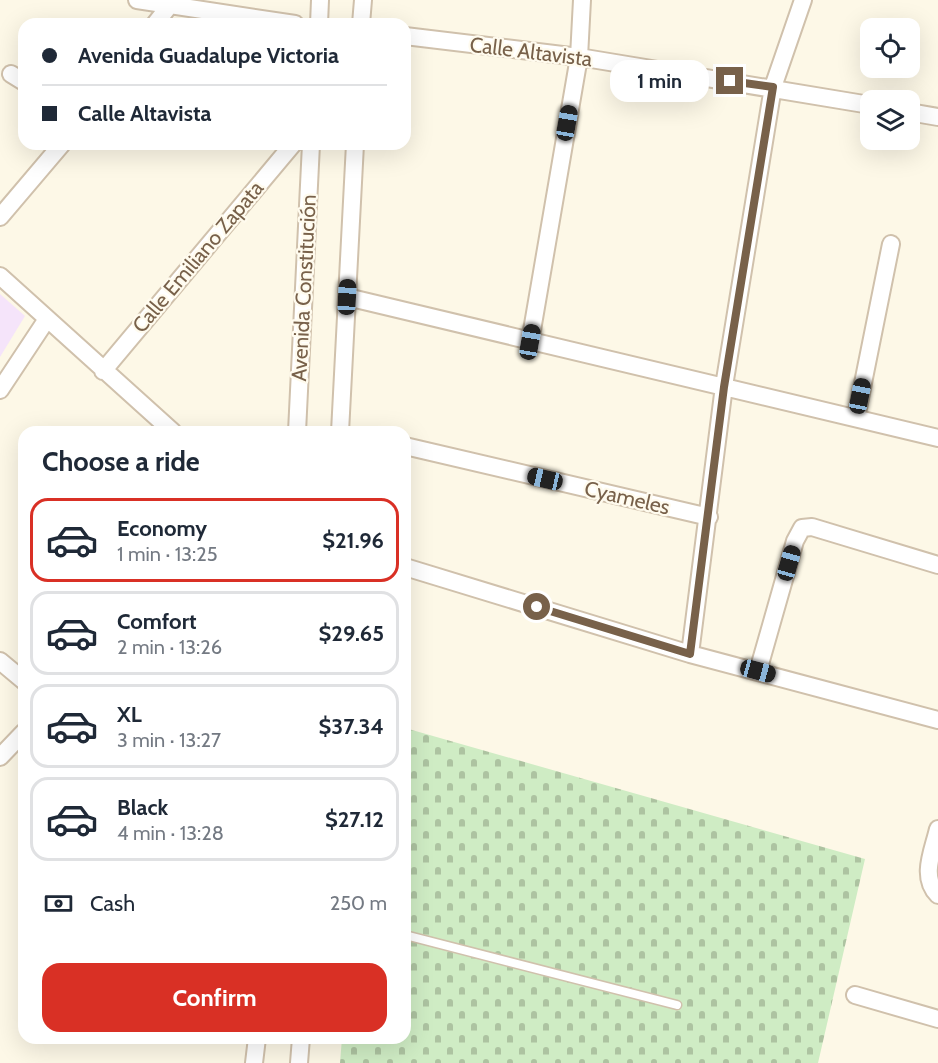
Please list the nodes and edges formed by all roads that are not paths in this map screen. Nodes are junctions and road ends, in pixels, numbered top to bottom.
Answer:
1 (137, 0) edge
2 (320, 0) edge
3 (363, 0) edge
4 (582, 0) edge
5 (803, 0) edge
6 (170, 5) junction
7 (160, 18) edge
8 (256, 18) edge
9 (319, 18) edge
10 (362, 18) edge
11 (411, 37) edge
12 (579, 57) junction
13 (773, 87) junction
14 (860, 103) edge
15 (920, 114) edge
16 (938, 117) edge
17 (57, 150) edge
18 (288, 150) edge
19 (311, 150) edge
20 (355, 150) edge
21 (0, 217) edge
22 (891, 244) dead end
23 (0, 276) edge
24 (347, 297) junction
25 (48, 319) junction
26 (530, 342) junction
27 (103, 371) junction
28 (724, 387) junction
29 (0, 390) edge
30 (856, 418) junction
31 (165, 426) edge
32 (297, 426) edge
33 (342, 426) edge
34 (938, 438) edge
35 (411, 447) edge
36 (709, 517) junction
37 (938, 565) edge
38 (411, 569) edge
39 (690, 654) junction
40 (0, 661) edge
41 (758, 671) junction
42 (18, 676) edge
43 (938, 720) edge
44 (18, 738) edge
45 (0, 757) edge
46 (938, 829) edge
47 (935, 892) edge
48 (411, 937) edge
49 (855, 995) dead end
50 (677, 1005) dead end
51 (938, 1019) edge
52 (256, 1044) edge
53 (301, 1044) edge
54 (254, 1063) edge
55 (299, 1063) edge

1 - 6 street
2 - 9 street
3 - 10 street
4 - 12 street
5 - 13 street
6 - 7 street
6 - 8 street
11 - 12 street, Calle Altavista
12 - 13 street, Calle Altavista
12 - 26 street
13 - 14 street, Calle Altavista
13 - 28 street
15 - 16 street
17 - 21 street
18 - 27 street, Calle Emiliano Zapata
19 - 32 street, Avenida Constitución
20 - 24 street, Avenida Constitución
22 - 30 street
23 - 25 street
24 - 26 street
24 - 33 street, Avenida Constitución
25 - 27 street
25 - 29 street
26 - 28 street
27 - 31 street
28 - 30 street
28 - 36 street
30 - 34 street
35 - 36 street, Cyameles
36 - 39 street
37 - 41 street
38 - 39 street
39 - 41 street
40 - 42 street
41 - 43 street
44 - 45 street
46 - 47 street
48 - 50 lane
49 - 51 street
52 - 54 street
53 - 55 street

